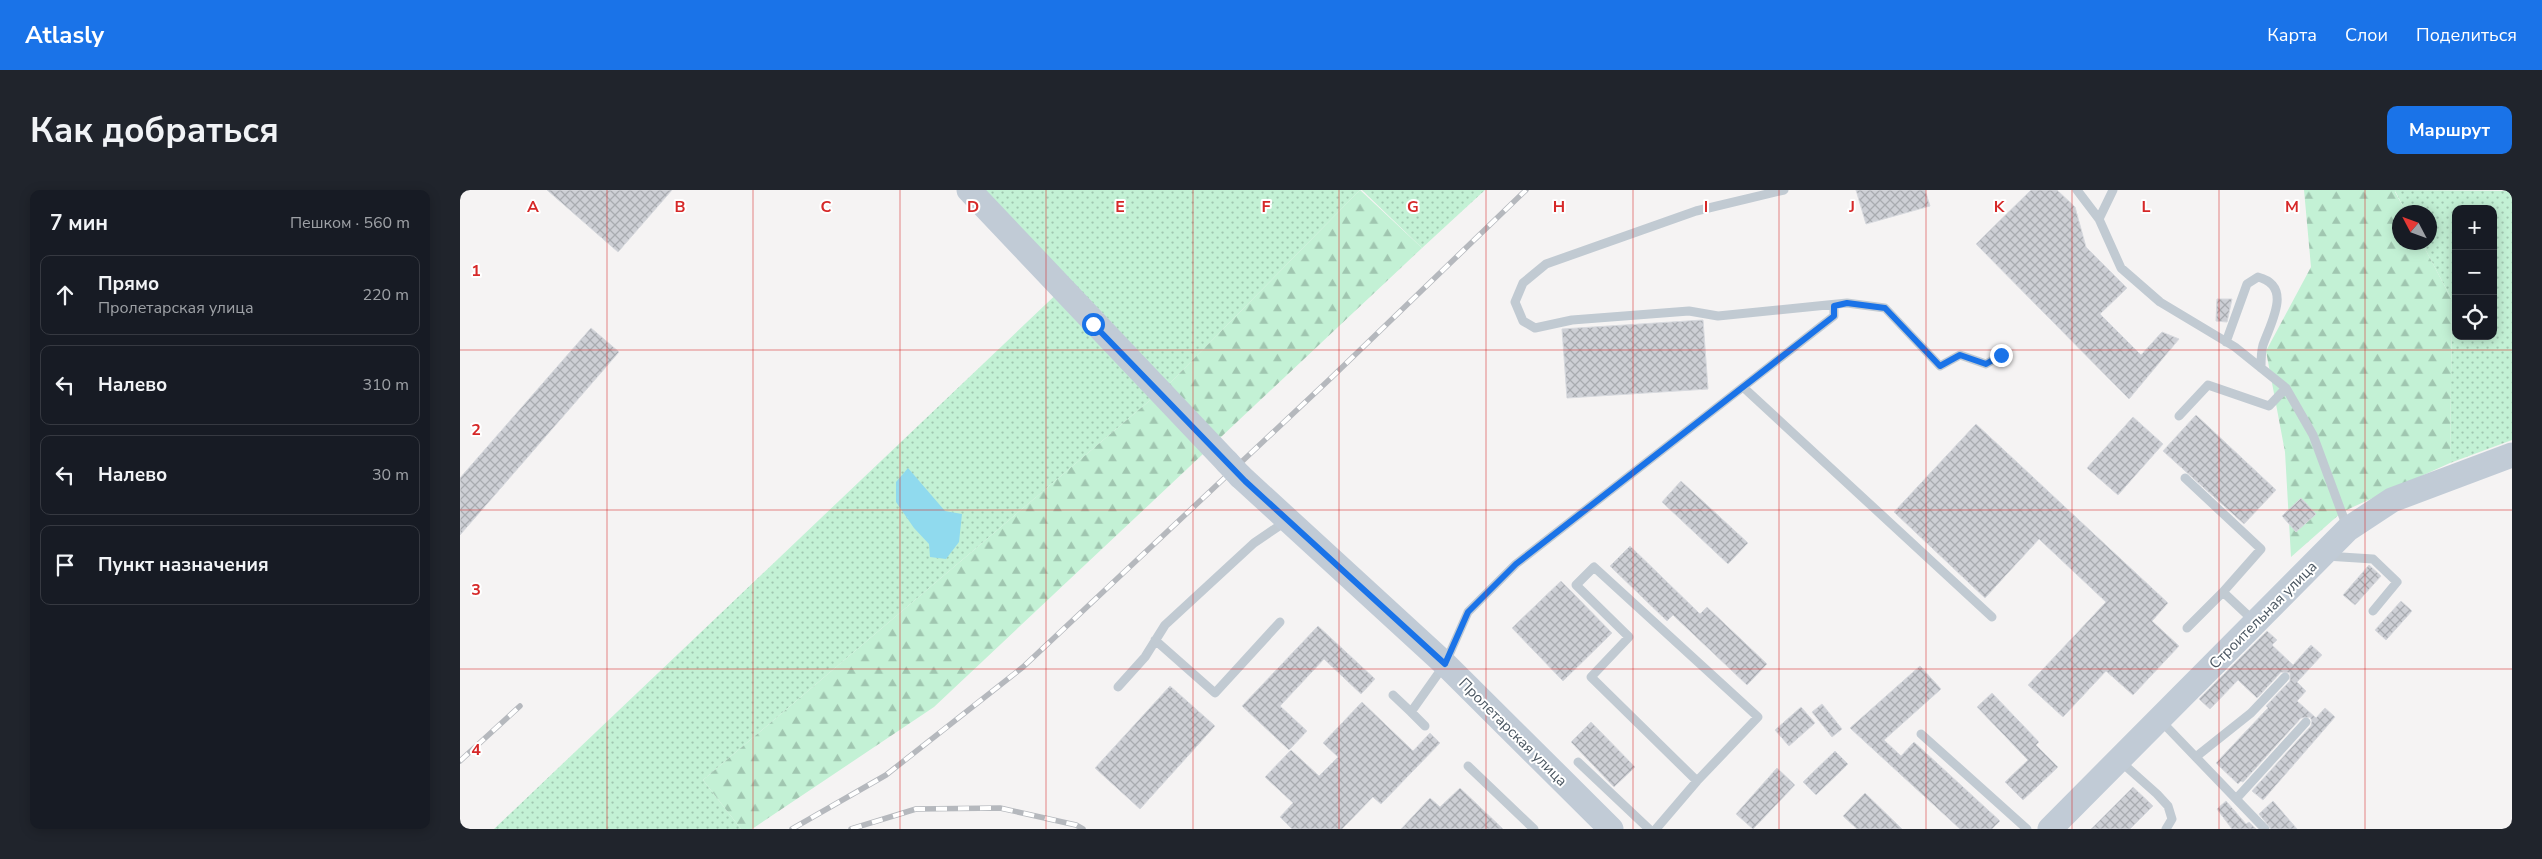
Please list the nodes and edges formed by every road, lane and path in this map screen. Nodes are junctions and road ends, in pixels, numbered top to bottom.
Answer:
1 (969, 190) edge
2 (1784, 190) edge
3 (2077, 190) edge
4 (2114, 190) edge
5 (2099, 219) junction
6 (1834, 306) junction
7 (2226, 342) junction
8 (2001, 355) dead end
9 (2261, 368) junction
10 (1743, 387) junction
11 (2286, 388) junction
12 (2180, 416) dead end
13 (2505, 457) edge
14 (2185, 478) dead end
15 (1288, 520) junction
16 (2348, 529) junction
17 (2321, 556) junction
18 (2223, 592) junction
19 (2373, 611) dead end
20 (1992, 617) dead end
21 (1280, 622) dead end
22 (2255, 622) junction
23 (2187, 628) dead end
24 (1155, 640) junction
25 (1445, 664) junction
26 (2285, 677) dead end
27 (1118, 687) dead end
28 (1392, 696) dead end
29 (1411, 712) junction
30 (2159, 719) junction
31 (2306, 722) dead end
32 (1425, 726) dead end
33 (1920, 734) dead end
34 (2197, 756) junction
35 (1578, 762) dead end
36 (2121, 762) dead end
37 (1468, 766) dead end
38 (1697, 781) junction
39 (2236, 799) junction
40 (2060, 827) edge
41 (1534, 829) edge
42 (1611, 829) edge
43 (1649, 829) edge
44 (1656, 829) edge
45 (2026, 829) edge
46 (2166, 829) edge
47 (2265, 829) edge

1 - 15 street, Пролетарская улица
2 - 6 lane
3 - 5 lane
4 - 5 lane
5 - 7 lane
6 - 8 lane
6 - 10 lane
7 - 9 lane
7 - 9 lane
9 - 11 lane
10 - 20 lane
10 - 25 lane
11 - 12 lane
11 - 16 lane
13 - 16 street, Строительная улица
14 - 18 lane
15 - 24 lane
15 - 25 street, Пролетарская улица
16 - 17 street, Строительная улица
17 - 19 lane
17 - 22 street, Строительная улица
18 - 22 lane
18 - 23 lane
21 - 24 lane
22 - 30 street, Строительная улица
24 - 27 lane
25 - 29 lane
25 - 42 street, Пролетарская улица
26 - 34 lane
28 - 29 lane
29 - 32 lane
30 - 34 lane
30 - 40 street, Строительная улица
31 - 39 lane
33 - 45 lane
34 - 39 lane
35 - 43 lane
36 - 46 lane
37 - 41 lane
38 - 38 lane
38 - 44 lane
39 - 47 lane

